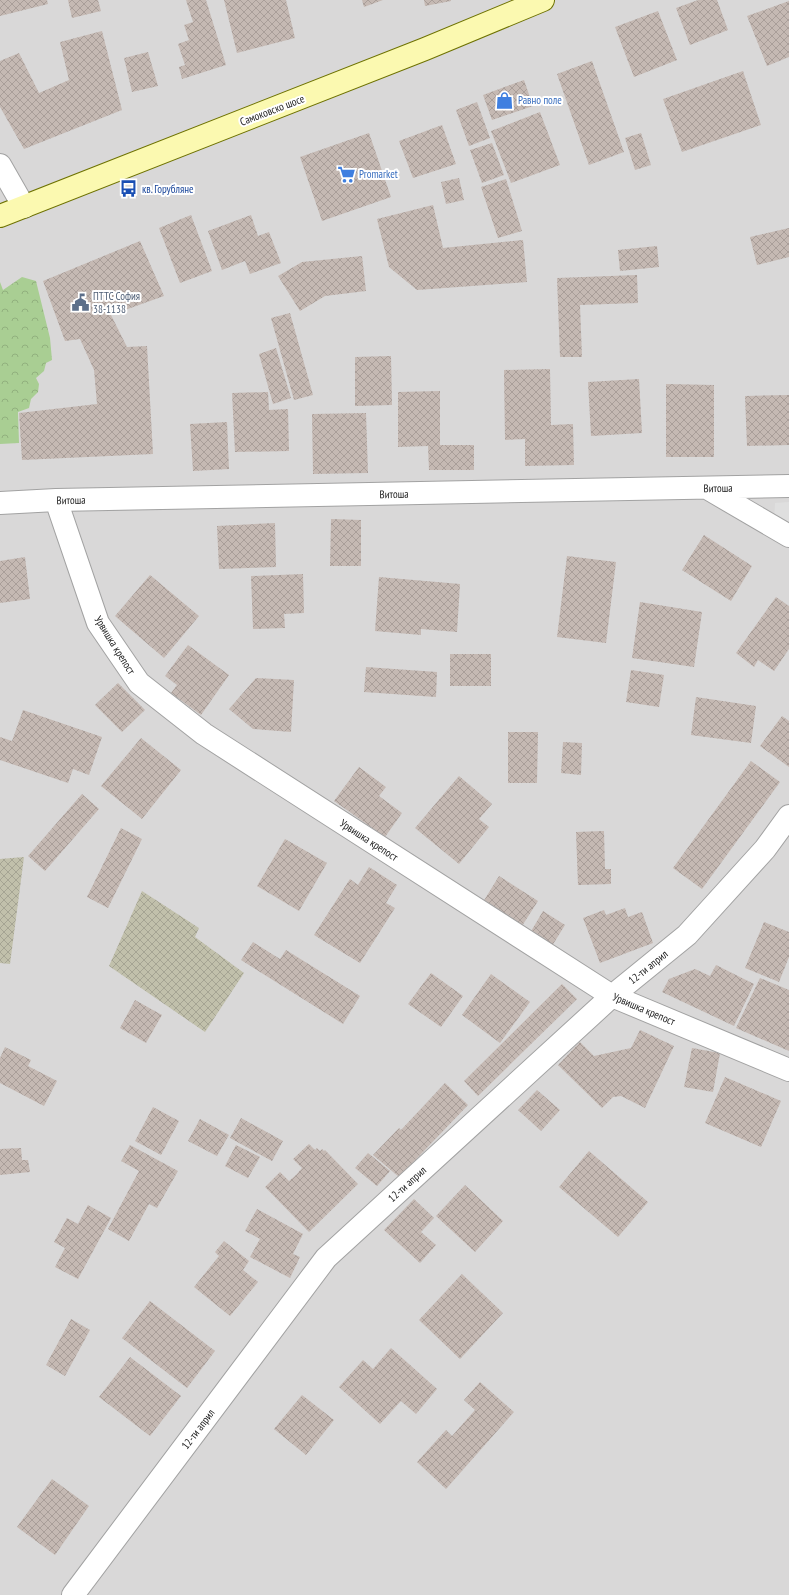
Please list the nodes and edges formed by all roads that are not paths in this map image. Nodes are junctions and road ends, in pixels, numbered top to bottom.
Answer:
1 (543, 0) edge
2 (0, 165) edge
3 (24, 207) junction
4 (0, 216) edge
5 (789, 486) edge
6 (707, 488) junction
7 (56, 500) junction
8 (0, 502) edge
9 (789, 536) edge
10 (789, 816) edge
11 (612, 996) junction
12 (789, 1070) edge
13 (73, 1595) edge

1 - 3 main road, Самоковско шосе
2 - 3 street
3 - 4 main road, Самоковско шосе
5 - 6 street, Витоша
6 - 7 street, Витоша
6 - 9 street
7 - 8 street, Витоша
7 - 11 street, Урвишка крепост
10 - 11 street, 12-ти април
11 - 12 street, Урвишка крепост
11 - 13 street, 12-ти април

